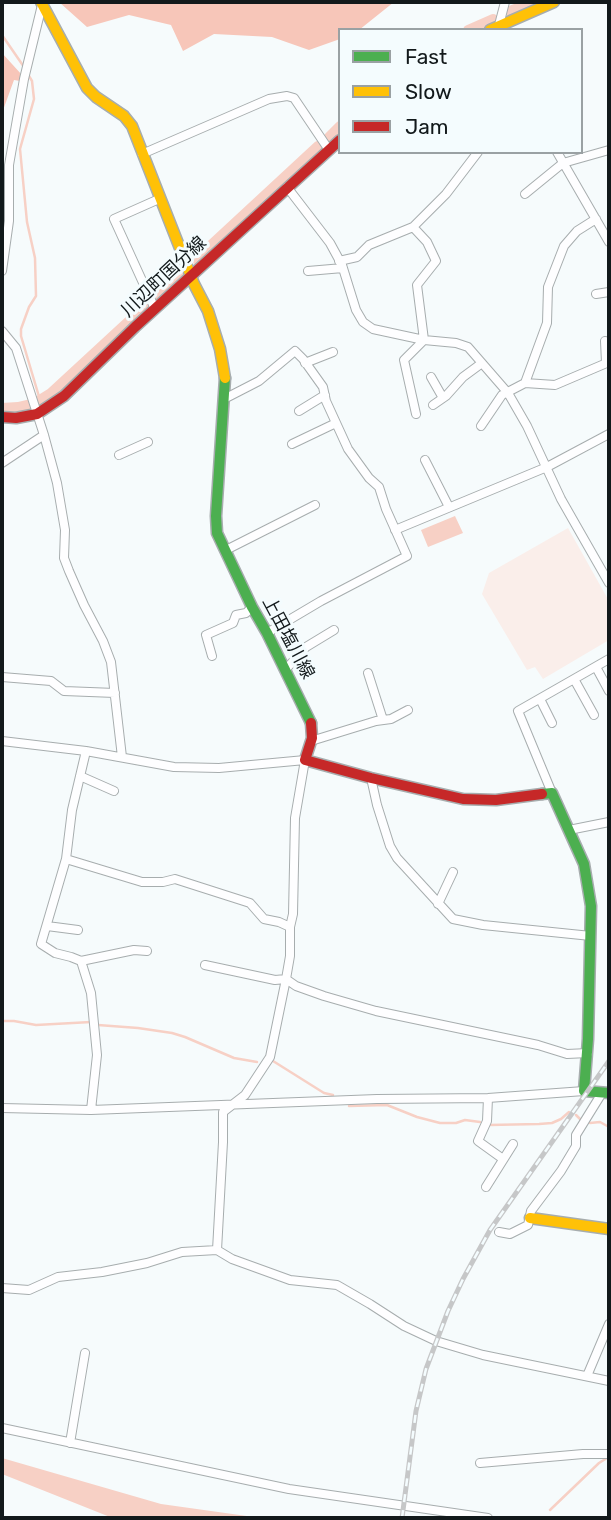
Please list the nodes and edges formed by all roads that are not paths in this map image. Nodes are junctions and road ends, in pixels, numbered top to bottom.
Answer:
1 (505, 2) edge
2 (554, 2) edge
3 (41, 3) edge
4 (496, 28) edge
5 (338, 142) edge
6 (329, 150) junction
7 (609, 150) edge
8 (142, 154) junction
9 (474, 154) edge
10 (558, 154) edge
11 (563, 163) junction
12 (287, 187) junction
13 (525, 194) dead end
14 (159, 198) junction
15 (596, 219) junction
16 (605, 226) edge
17 (413, 227) junction
18 (609, 242) edge
19 (341, 264) junction
20 (2, 271) edge
21 (308, 271) dead end
22 (191, 276) junction
23 (609, 292) edge
24 (596, 295) dead end
25 (155, 309) junction
26 (2, 331) edge
27 (424, 340) junction
28 (605, 341) dead end
29 (333, 352) dead end
30 (305, 363) junction
31 (482, 363) junction
32 (608, 363) edge
33 (432, 377) dead end
34 (524, 383) junction
35 (508, 393) junction
36 (325, 395) junction
37 (443, 398) junction
38 (224, 399) junction
39 (433, 405) dead end
40 (35, 406) junction
41 (299, 411) dead end
42 (416, 414) dead end
43 (2, 418) edge
44 (336, 423) junction
45 (481, 426) dead end
46 (609, 434) edge
47 (44, 435) junction
48 (148, 442) dead end
49 (292, 444) dead end
50 (119, 455) dead end
51 (425, 460) dead end
52 (2, 463) edge
53 (547, 467) junction
54 (315, 505) dead end
55 (449, 507) junction
56 (395, 530) junction
57 (226, 550) junction
58 (609, 583) edge
59 (252, 607) junction
60 (334, 630) dead end
61 (267, 633) junction
62 (212, 656) dead end
63 (609, 659) edge
64 (596, 667) junction
65 (286, 668) junction
66 (368, 673) dead end
67 (2, 677) edge
68 (574, 679) junction
69 (609, 691) edge
70 (115, 693) junction
71 (540, 699) junction
72 (408, 710) dead end
73 (594, 715) dead end
74 (383, 720) junction
75 (552, 723) dead end
76 (2, 741) edge
77 (311, 741) junction
78 (86, 751) junction
79 (122, 757) junction
80 (305, 760) junction
81 (80, 776) junction
82 (371, 778) junction
83 (114, 791) dead end
84 (552, 793) junction
85 (609, 822) edge
86 (569, 830) junction
87 (66, 859) junction
88 (453, 872) dead end
89 (438, 904) junction
90 (47, 926) junction
91 (289, 927) junction
92 (78, 930) dead end
93 (591, 936) junction
94 (147, 951) dead end
95 (81, 961) junction
96 (205, 965) dead end
97 (286, 979) junction
98 (588, 1053) junction
99 (584, 1091) junction
100 (605, 1093) edge
101 (488, 1098) junction
102 (232, 1104) junction
103 (2, 1108) edge
104 (90, 1110) junction
105 (513, 1144) dead end
106 (503, 1159) junction
107 (486, 1187) dead end
108 (530, 1218) junction
109 (609, 1229) edge
110 (499, 1232) dead end
111 (217, 1250) junction
112 (2, 1288) edge
113 (609, 1324) edge
114 (85, 1353) dead end
115 (587, 1376) junction
116 (609, 1381) edge
117 (2, 1428) edge
118 (70, 1443) junction
119 (609, 1454) edge
120 (480, 1463) dead end
121 (488, 1518) edge

1 - 4 street
2 - 4 main road
3 - 8 main road, 上田塩川線
3 - 20 street
5 - 6 main road, 川辺町国分線
6 - 8 street
6 - 12 main road, 川辺町国分線
7 - 11 street
8 - 14 main road, 上田塩川線
9 - 17 street
10 - 11 street
11 - 13 street
11 - 15 street
12 - 19 street
12 - 22 main road, 川辺町国分線
14 - 22 main road, 上田塩川線
14 - 25 street
15 - 16 street
15 - 34 street
16 - 18 street
17 - 19 street
17 - 27 street
19 - 21 street
19 - 27 street
22 - 25 main road, 川辺町国分線
22 - 38 main road, 上田塩川線
23 - 24 street
25 - 40 main road, 川辺町国分線
26 - 40 street
27 - 31 street
27 - 42 street
28 - 32 street
29 - 30 street
30 - 36 street
30 - 38 street
31 - 35 street
31 - 37 street
32 - 34 street
33 - 37 street
34 - 35 street
35 - 45 street
35 - 53 street
36 - 41 street
36 - 44 street
37 - 39 street
38 - 57 main road, 上田塩川線
40 - 43 main road, 川辺町国分線
40 - 47 street
44 - 49 street
44 - 56 street
46 - 53 street
47 - 52 street
47 - 70 street
48 - 50 street
51 - 55 street
53 - 55 street
53 - 58 street
54 - 57 street
55 - 56 street
56 - 61 street
57 - 59 main road, 上田塩川線
59 - 61 main road, 上田塩川線
59 - 62 street
60 - 65 street
61 - 65 main road, 上田塩川線
63 - 64 street
64 - 68 street
64 - 69 street
65 - 77 main road, 上田塩川線
66 - 74 street
67 - 70 street
68 - 71 street
68 - 73 street
70 - 79 street
71 - 75 street
71 - 84 street
72 - 74 street
74 - 77 street
76 - 78 street
77 - 80 main road, 上田塩川線
78 - 79 street
78 - 81 street
79 - 80 street
80 - 82 main road
80 - 91 street
81 - 83 street
81 - 87 street
82 - 84 main road
82 - 89 street
84 - 86 main road
85 - 86 street
86 - 93 main road
87 - 90 street
87 - 91 street
88 - 89 street
89 - 93 street
90 - 92 street
90 - 95 street
91 - 97 street
93 - 98 main road
94 - 95 street
95 - 104 street
96 - 97 street
97 - 98 street
97 - 102 street
98 - 99 main road
99 - 100 main road
99 - 101 street
100 - 108 street
101 - 102 street
101 - 106 street
102 - 104 street
102 - 111 street
103 - 104 street
105 - 106 street
106 - 107 street
108 - 109 main road
108 - 110 street
111 - 112 street
111 - 115 street
113 - 115 street
114 - 118 street
115 - 116 street
117 - 118 street
118 - 121 street
119 - 120 street

